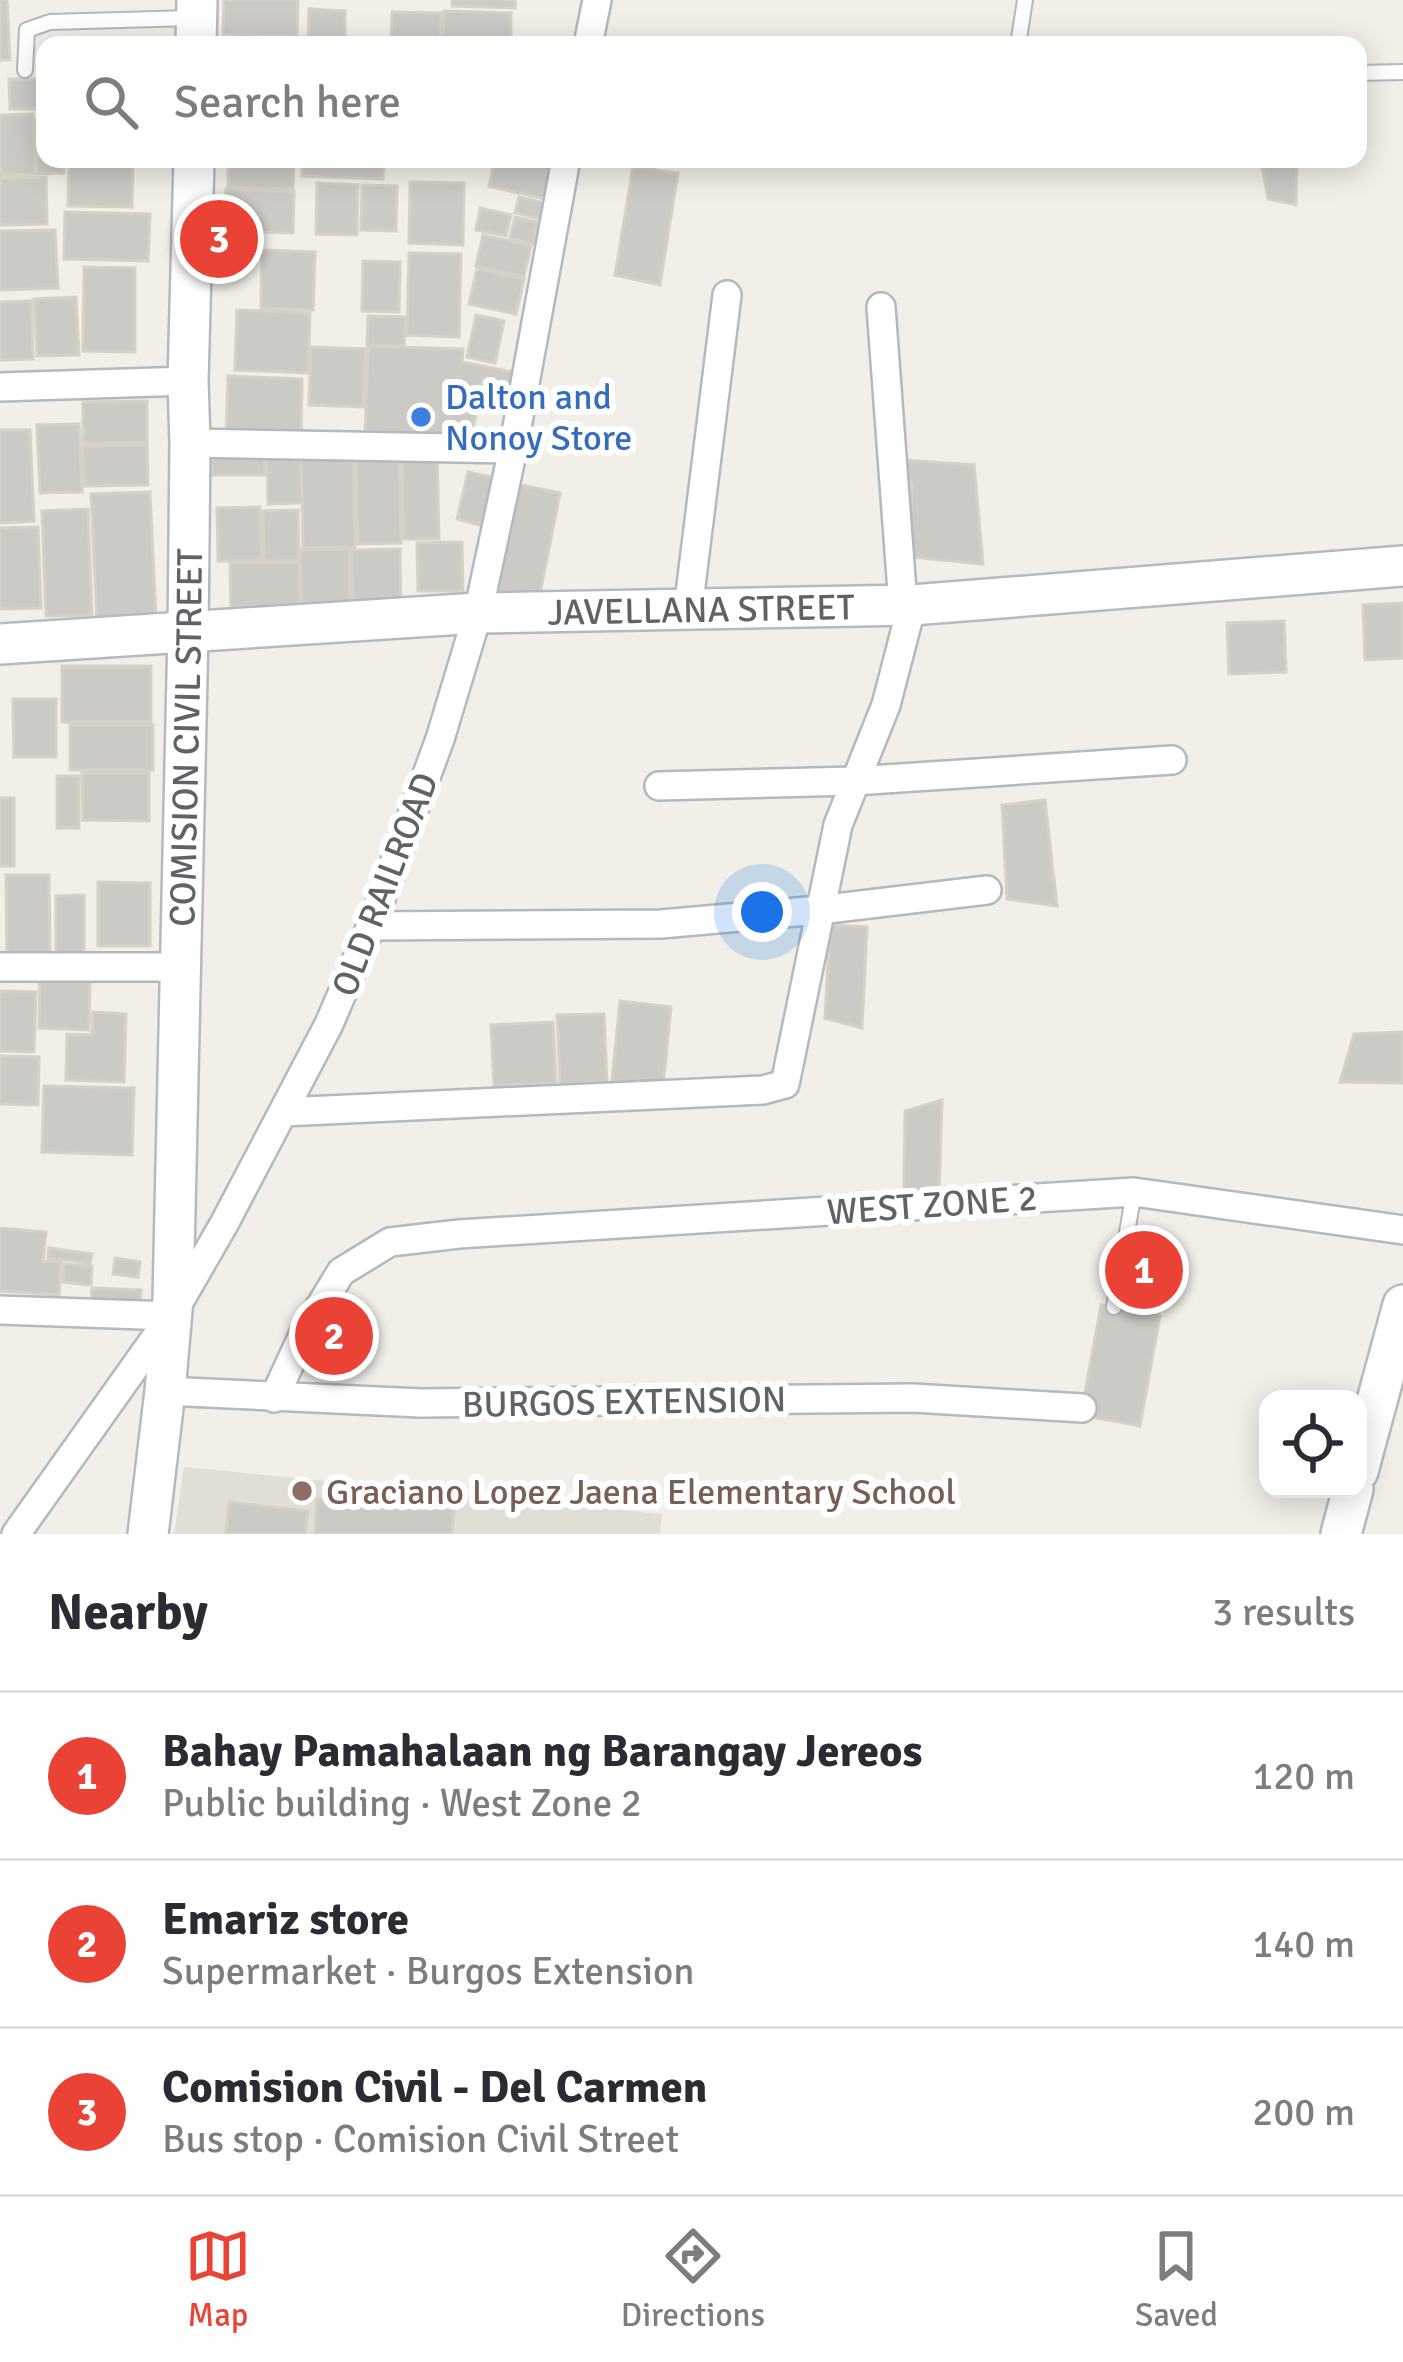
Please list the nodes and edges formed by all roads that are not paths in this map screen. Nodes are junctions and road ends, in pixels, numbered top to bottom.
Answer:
1 (597, 0) edge
2 (1025, 0) edge
3 (197, 21) edge
4 (590, 36) edge
5 (1019, 36) edge
6 (26, 70) dead end
7 (1403, 72) edge
8 (1367, 73) edge
9 (194, 168) edge
10 (564, 168) edge
11 (727, 296) dead end
12 (880, 307) dead end
13 (188, 380) junction
14 (0, 387) edge
15 (190, 443) junction
16 (513, 448) junction
17 (1403, 566) edge
18 (908, 605) junction
19 (688, 610) junction
20 (478, 613) junction
21 (188, 632) junction
22 (0, 644) edge
23 (1172, 760) dead end
24 (854, 782) junction
25 (659, 786) dead end
26 (987, 890) dead end
27 (819, 910) junction
28 (371, 926) junction
29 (0, 968) edge
30 (180, 968) junction
31 (283, 1112) junction
32 (1134, 1192) junction
33 (1403, 1230) edge
34 (1403, 1305) edge
35 (1114, 1307) dead end
36 (0, 1310) edge
37 (172, 1316) junction
38 (165, 1391) junction
39 (274, 1398) junction
40 (1082, 1408) dead end
41 (1367, 1439) edge
42 (1351, 1498) edge
43 (16, 1534) edge
44 (148, 1534) edge
45 (1341, 1534) edge

1 - 4 street
2 - 5 lane
3 - 6 lane
7 - 8 lane
9 - 13 street, COMISION CIVIL STREET
10 - 16 street, OLD RAILROAD
11 - 19 street
12 - 18 street
13 - 14 street
13 - 15 street, COMISION CIVIL STREET
15 - 16 street
15 - 21 street, COMISION CIVIL STREET
16 - 20 street, OLD RAILROAD
17 - 18 street, JAVELLANA STREET
18 - 19 street, JAVELLANA STREET
18 - 24 street
19 - 20 street, JAVELLANA STREET
20 - 21 street, JAVELLANA STREET
20 - 28 street, OLD RAILROAD
21 - 22 street, JAVELLANA STREET
21 - 30 street, COMISION CIVIL STREET
23 - 24 street
24 - 25 street
24 - 27 street
26 - 27 street
27 - 28 street
27 - 31 street
28 - 31 street, OLD RAILROAD
29 - 30 street
30 - 37 street, COMISION CIVIL STREET
31 - 37 street, OLD RAILROAD
32 - 33 street, WEST ZONE 2
32 - 35 lane
32 - 39 street, WEST ZONE 2
34 - 41 street
36 - 37 street
37 - 38 street, COMISION CIVIL STREET
37 - 43 street, OLD RAILROAD
38 - 39 street, BURGOS EXTENSION
38 - 44 street, COMISION CIVIL STREET
39 - 40 street, BURGOS EXTENSION
42 - 45 street

